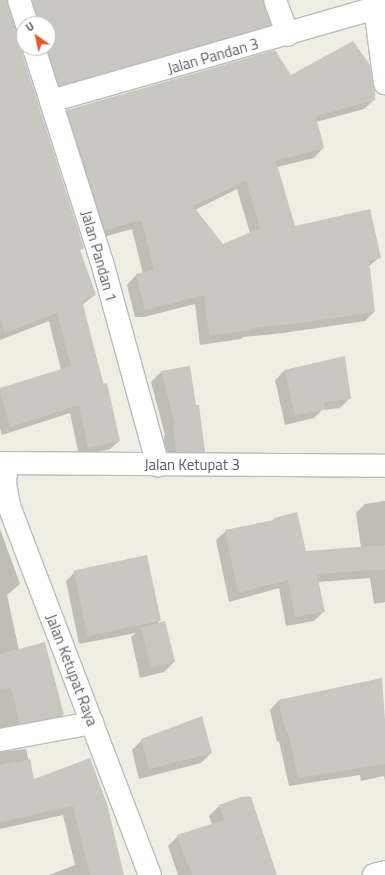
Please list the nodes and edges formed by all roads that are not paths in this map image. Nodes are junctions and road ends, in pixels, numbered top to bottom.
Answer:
1 (20, 0) edge
2 (275, 0) edge
3 (374, 4) edge
4 (25, 16) edge
5 (288, 35) junction
6 (37, 56) edge
7 (385, 83) edge
8 (51, 102) junction
9 (4, 463) edge
10 (158, 465) junction
11 (385, 466) edge
12 (92, 724) junction
13 (0, 740) edge
14 (385, 872) edge
15 (150, 875) edge
16 (374, 875) edge

1 - 4 street
2 - 5 street
3 - 5 street, Jalan Pandan 3
3 - 7 street
5 - 8 street, Jalan Pandan 3
6 - 8 street, Jalan Pandan 1
8 - 10 street, Jalan Pandan 1
9 - 10 street, Jalan Ketupat 3
9 - 12 street, Jalan Ketupat Raya
10 - 11 street, Jalan Ketupat 3
12 - 13 street
12 - 15 street, Jalan Ketupat Raya
14 - 16 street

